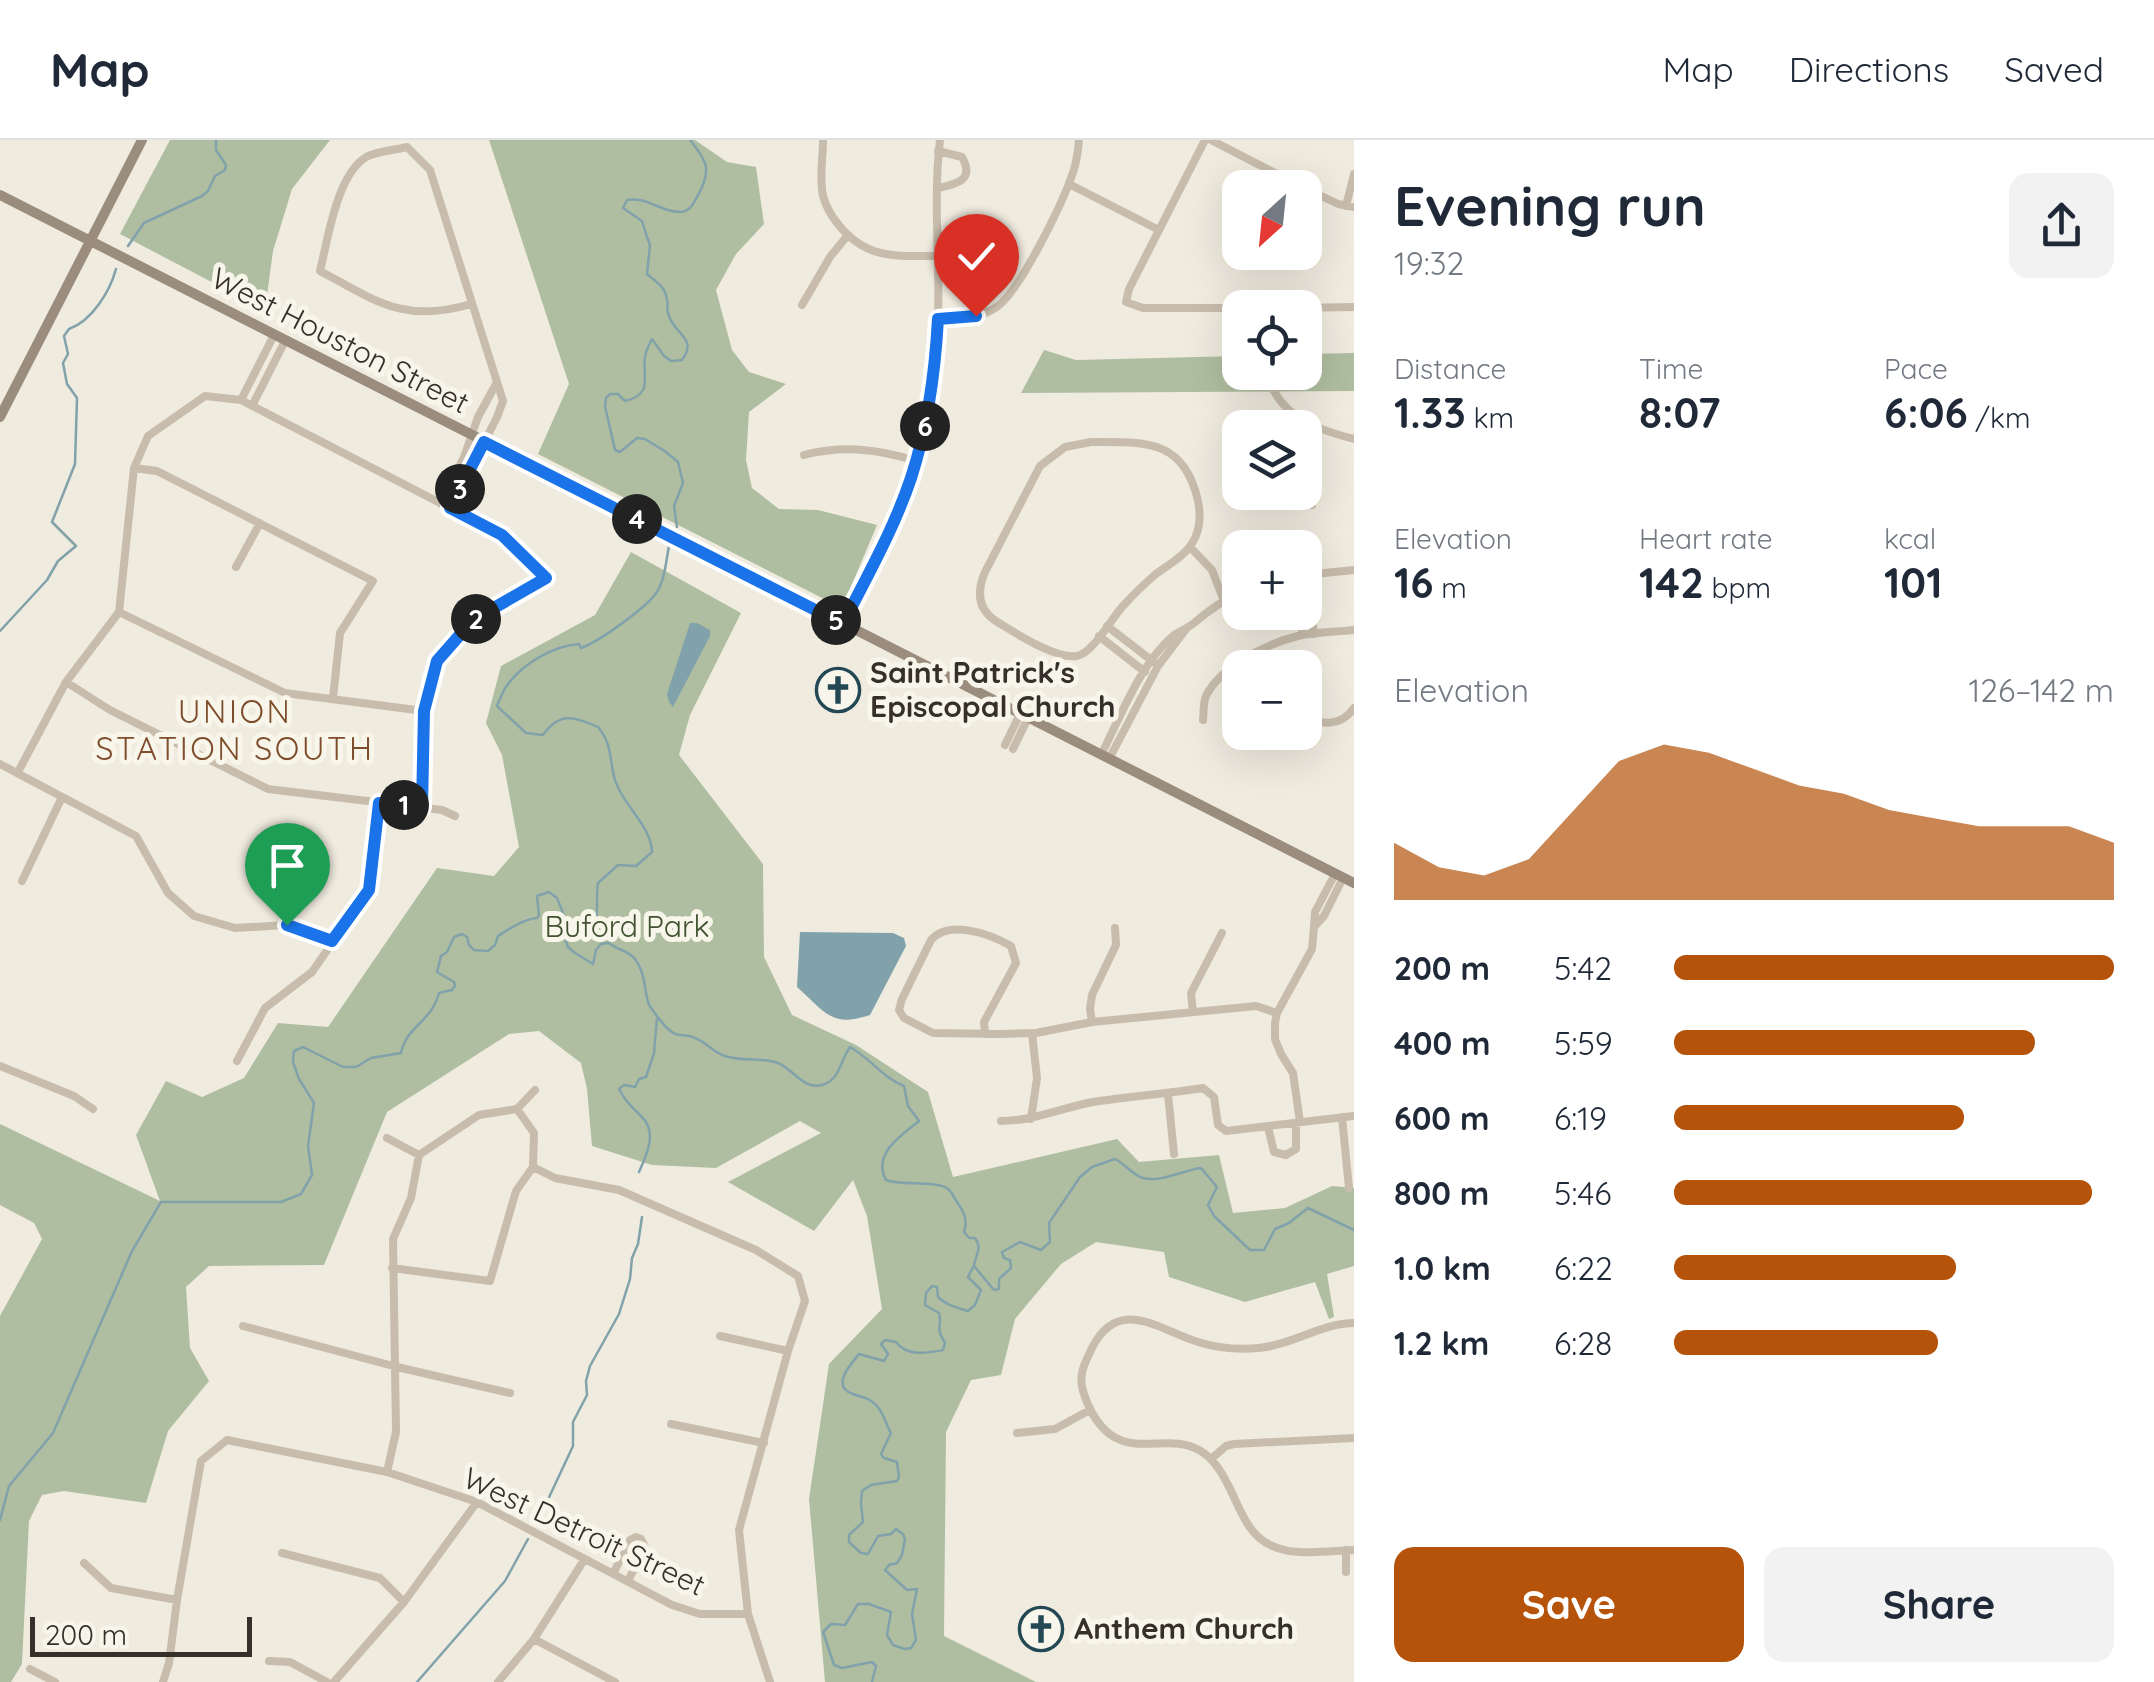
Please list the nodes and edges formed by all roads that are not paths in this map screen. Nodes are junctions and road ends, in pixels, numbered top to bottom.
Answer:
1 (142, 140) edge
2 (823, 140) edge
3 (940, 140) edge
4 (1078, 140) edge
5 (1208, 140) edge
6 (938, 152) junction
7 (1269, 170) edge
8 (1354, 174) edge
9 (1069, 184) junction
10 (938, 188) junction
11 (0, 195) edge
12 (1322, 195) edge
13 (1350, 207) edge
14 (1159, 230) junction
15 (847, 236) junction
16 (90, 242) junction
17 (938, 256) junction
18 (470, 304) junction
19 (802, 304) dead end
20 (1354, 307) edge
21 (1222, 308) edge
22 (1322, 308) edge
23 (938, 319) junction
24 (280, 338) junction
25 (497, 382) junction
26 (1273, 390) edge
27 (241, 400) junction
28 (252, 406) junction
29 (1289, 410) edge
30 (0, 416) edge
31 (1322, 430) edge
32 (472, 436) junction
33 (1354, 439) edge
34 (484, 442) junction
35 (804, 455) dead end
36 (916, 460) junction
37 (134, 468) junction
38 (441, 504) junction
39 (450, 508) junction
40 (260, 523) junction
41 (1190, 547) junction
42 (236, 567) dead end
43 (1354, 570) edge
44 (1322, 573) edge
45 (1222, 586) edge
46 (1222, 604) edge
47 (119, 612) junction
48 (843, 624) junction
49 (1107, 626) junction
50 (1302, 630) edge
51 (1313, 630) edge
52 (1354, 630) edge
53 (1314, 634) junction
54 (1303, 635) junction
55 (1099, 636) junction
56 (1261, 650) edge
57 (1138, 651) junction
58 (1130, 661) junction
59 (1155, 664) junction
60 (1145, 672) junction
61 (1222, 678) edge
62 (66, 682) junction
63 (333, 698) junction
64 (1354, 708) edge
65 (424, 711) junction
66 (1024, 716) junction
67 (1203, 720) dead end
68 (1322, 723) edge
69 (1009, 746) dead end
70 (1105, 757) junction
71 (0, 764) edge
72 (18, 772) junction
73 (62, 797) junction
74 (379, 803) junction
75 (422, 807) junction
76 (455, 816) dead end
77 (1339, 876) junction
78 (22, 882) dead end
79 (1354, 884) edge
80 (1115, 928) dead end
81 (1222, 933) dead end
82 (332, 941) junction
83 (1192, 1012) junction
84 (1277, 1014) junction
85 (1092, 1022) junction
86 (1032, 1033) junction
87 (985, 1034) junction
88 (237, 1061) dead end
89 (0, 1066) edge
90 (535, 1090) dead end
91 (1168, 1094) junction
92 (93, 1109) dead end
93 (517, 1109) junction
94 (1354, 1116) edge
95 (1031, 1118) junction
96 (1342, 1118) junction
97 (1001, 1121) dead end
98 (1298, 1123) junction
99 (1268, 1127) junction
100 (387, 1138) dead end
101 (1174, 1154) dead end
102 (419, 1155) junction
103 (533, 1168) junction
104 (1350, 1188) dead end
105 (392, 1268) junction
106 (1354, 1323) edge
107 (243, 1326) dead end
108 (720, 1336) dead end
109 (788, 1351) junction
110 (397, 1367) junction
111 (510, 1393) dead end
112 (1090, 1410) junction
113 (671, 1424) dead end
114 (1017, 1434) dead end
115 (1354, 1438) edge
116 (764, 1443) junction
117 (1211, 1459) junction
118 (387, 1472) junction
119 (477, 1502) junction
120 (1350, 1550) edge
121 (282, 1553) dead end
122 (584, 1560) junction
123 (84, 1563) dead end
124 (1346, 1572) dead end
125 (613, 1574) junction
126 (628, 1581) junction
127 (176, 1600) junction
128 (404, 1602) junction
129 (748, 1614) junction
130 (534, 1638) junction
131 (269, 1660) dead end
132 (30, 1669) dead end
133 (55, 1682) edge
134 (162, 1682) edge
135 (331, 1682) edge
136 (498, 1682) edge
137 (615, 1682) edge
138 (770, 1682) edge

1 - 16 main road
2 - 15 street
3 - 6 street
4 - 9 street
5 - 7 street
5 - 14 street
6 - 10 street
6 - 10 street
8 - 13 street
9 - 14 street
9 - 23 street
10 - 17 street
11 - 16 main road, West Houston Street
12 - 13 street
14 - 21 street
15 - 17 street
15 - 19 street
16 - 24 main road, West Houston Street
16 - 30 main road
17 - 23 street
18 - 18 street
18 - 25 street
20 - 22 street
23 - 36 street
24 - 27 street
24 - 28 street
24 - 32 main road, West Houston Street
25 - 32 street
25 - 34 street
26 - 29 street
27 - 28 street
27 - 37 street
28 - 38 street
31 - 33 street
32 - 34 main road, West Houston Street
32 - 38 street
34 - 39 street
34 - 48 main road, West Houston Street
35 - 36 street
36 - 48 street
37 - 40 street
37 - 47 street
38 - 39 street
39 - 65 street
40 - 42 street
40 - 63 street
41 - 45 street
41 - 49 street
41 - 55 street
43 - 44 street
46 - 59 street
47 - 62 street
47 - 63 street
48 - 66 main road, West Houston Street
49 - 55 street
49 - 57 street
50 - 54 street
51 - 53 street
52 - 53 street
53 - 54 street
54 - 56 street
55 - 58 street
57 - 58 street
57 - 59 street
58 - 60 street
59 - 60 street
59 - 70 street
60 - 70 street
61 - 67 street
62 - 72 street
62 - 74 street
63 - 65 street
64 - 68 street
65 - 75 street
66 - 69 street
66 - 70 main road, West Houston Street
70 - 77 main road, West Houston Street
71 - 72 street
72 - 73 street
73 - 78 street
73 - 82 street
74 - 75 street
74 - 82 street
75 - 76 street
77 - 79 main road, West Houston Street
77 - 84 street
80 - 85 street
81 - 83 street
82 - 88 street
83 - 84 street
83 - 85 street
84 - 98 street
85 - 86 street
86 - 87 street
86 - 95 street
87 - 87 street
89 - 92 street
90 - 93 street
91 - 95 street
91 - 99 street
91 - 101 street
93 - 102 street
93 - 103 street
94 - 96 street
95 - 97 street
96 - 98 street
96 - 104 street
98 - 99 street
98 - 99 street
100 - 102 street
102 - 105 street
103 - 105 street
103 - 109 street
105 - 110 street
106 - 112 street
107 - 110 street
108 - 109 street
109 - 116 street
110 - 111 street
110 - 118 street
112 - 114 street
112 - 117 street
113 - 116 street
115 - 117 street
116 - 129 street
117 - 120 street
118 - 119 street, West Detroit Street
118 - 127 street, West Detroit Street
119 - 122 street, West Detroit Street
119 - 128 street
120 - 124 street
121 - 128 street
122 - 125 street, West Detroit Street
122 - 130 street
123 - 127 street
125 - 126 street, West Detroit Street
125 - 126 street
126 - 129 street, West Detroit Street
127 - 134 street
128 - 135 street
129 - 138 street
130 - 136 street
130 - 137 street
131 - 135 street
132 - 133 street

